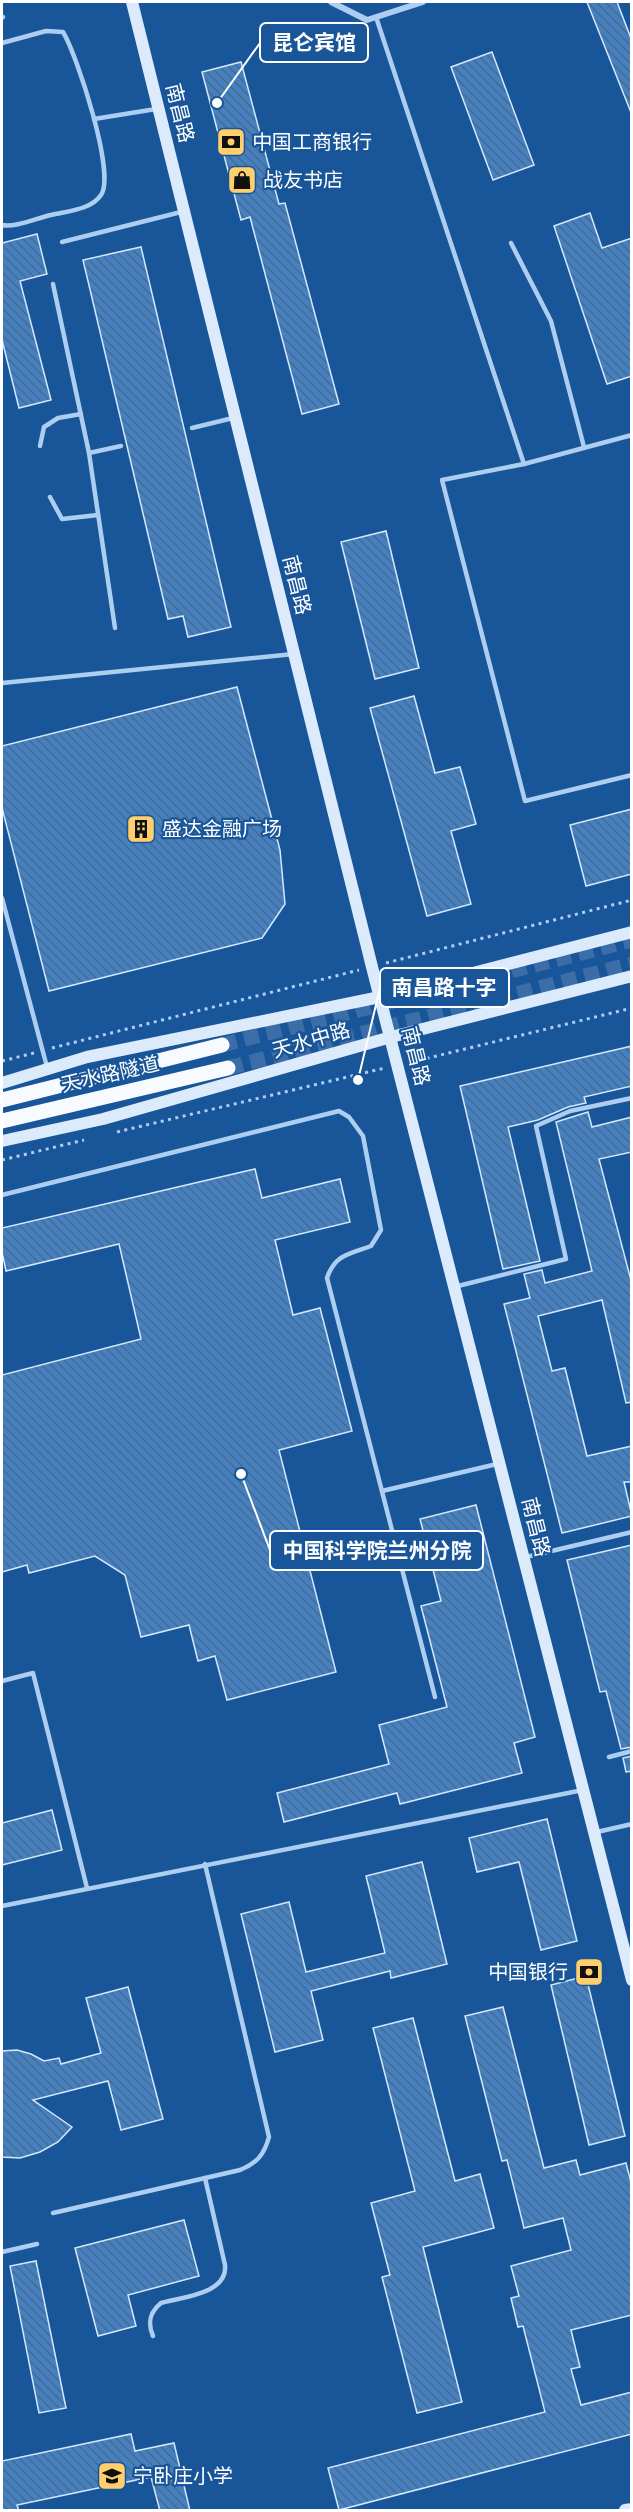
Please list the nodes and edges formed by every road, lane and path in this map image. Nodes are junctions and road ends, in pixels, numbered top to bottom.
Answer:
1 (132, 2) edge
2 (332, 2) edge
3 (423, 2) edge
4 (376, 17) junction
5 (2, 43) edge
6 (159, 109) junction
7 (94, 119) junction
8 (184, 211) junction
9 (2, 225) edge
10 (62, 242) dead end
11 (511, 243) dead end
12 (53, 284) dead end
13 (81, 414) junction
14 (236, 418) junction
15 (192, 428) dead end
16 (632, 435) edge
17 (40, 446) dead end
18 (122, 446) dead end
19 (584, 447) junction
20 (89, 453) junction
21 (524, 464) junction
22 (50, 497) dead end
23 (98, 515) junction
24 (115, 628) dead end
25 (294, 654) junction
26 (2, 683) edge
27 (632, 775) edge
28 (2, 898) edge
29 (632, 900) edge
30 (632, 932) edge
31 (372, 967) junction
32 (632, 976) edge
33 (380, 997) junction
34 (632, 1008) edge
35 (391, 1037) junction
36 (222, 1045) tunnel mouth
37 (43, 1051) junction
38 (2, 1061) edge
39 (398, 1065) junction
40 (228, 1068) tunnel mouth
41 (47, 1069) junction
42 (2, 1083) edge
43 (632, 1098) edge
44 (2, 1100) edge
45 (2, 1121) edge
46 (106, 1135) dead end
47 (95, 1138) dead end
48 (2, 1141) edge
49 (2, 1160) edge
50 (2, 1195) edge
51 (454, 1287) junction
52 (500, 1463) junction
53 (382, 1491) junction
54 (632, 1532) edge
55 (524, 1558) junction
56 (2, 1681) edge
57 (435, 1697) dead end
58 (632, 1752) edge
59 (609, 1757) dead end
60 (583, 1790) junction
61 (632, 1824) edge
62 (594, 1833) junction
63 (206, 1864) junction
64 (87, 1888) junction
65 (2, 1906) edge
66 (632, 1980) edge
67 (205, 2178) junction
68 (53, 2212) dead end
69 (37, 2244) dead end
70 (2, 2252) edge
71 (153, 2336) dead end
72 (632, 2509) edge
73 (626, 2511) edge

1 - 6 main road, 南昌路
2 - 4 street
3 - 4 street
4 - 21 lane
5 - 7 lane
6 - 7 lane
6 - 8 main road, 南昌路
7 - 9 lane
8 - 10 lane
8 - 14 main road, 南昌路
11 - 19 lane
12 - 13 lane
13 - 17 lane
13 - 20 lane
14 - 15 lane
14 - 25 main road, 南昌路
16 - 19 lane
18 - 20 lane
19 - 21 lane
20 - 23 lane
21 - 27 lane
22 - 23 lane
23 - 24 lane
25 - 26 lane
25 - 31 main road, 南昌路
28 - 37 lane
29 - 31 path
30 - 33 main road, 天水中路
31 - 33 main road, 南昌路
31 - 37 path
32 - 35 main road, 天水中路
33 - 35 main road, 南昌路
33 - 41 main road, 天水中路
34 - 39 path
35 - 39 main road, 南昌路
35 - 48 main road, 天水中路
36 - 44 main road, 天水路隧道
37 - 38 path
37 - 41 lane
39 - 46 path
39 - 51 main road, 南昌路
40 - 45 main road, 天水路隧道
41 - 42 main road, 天水中路
43 - 51 lane
47 - 49 path
50 - 53 lane
51 - 52 main road, 南昌路
52 - 53 lane
52 - 55 main road, 南昌路
53 - 57 lane
54 - 55 lane
55 - 60 main road, 南昌路
56 - 64 lane
58 - 59 lane
60 - 62 main road, 南昌路
60 - 63 lane
61 - 62 lane
62 - 66 main road, 南昌路
63 - 64 lane
63 - 67 lane
64 - 65 lane
67 - 68 lane
67 - 71 lane
69 - 70 lane
72 - 73 main road

